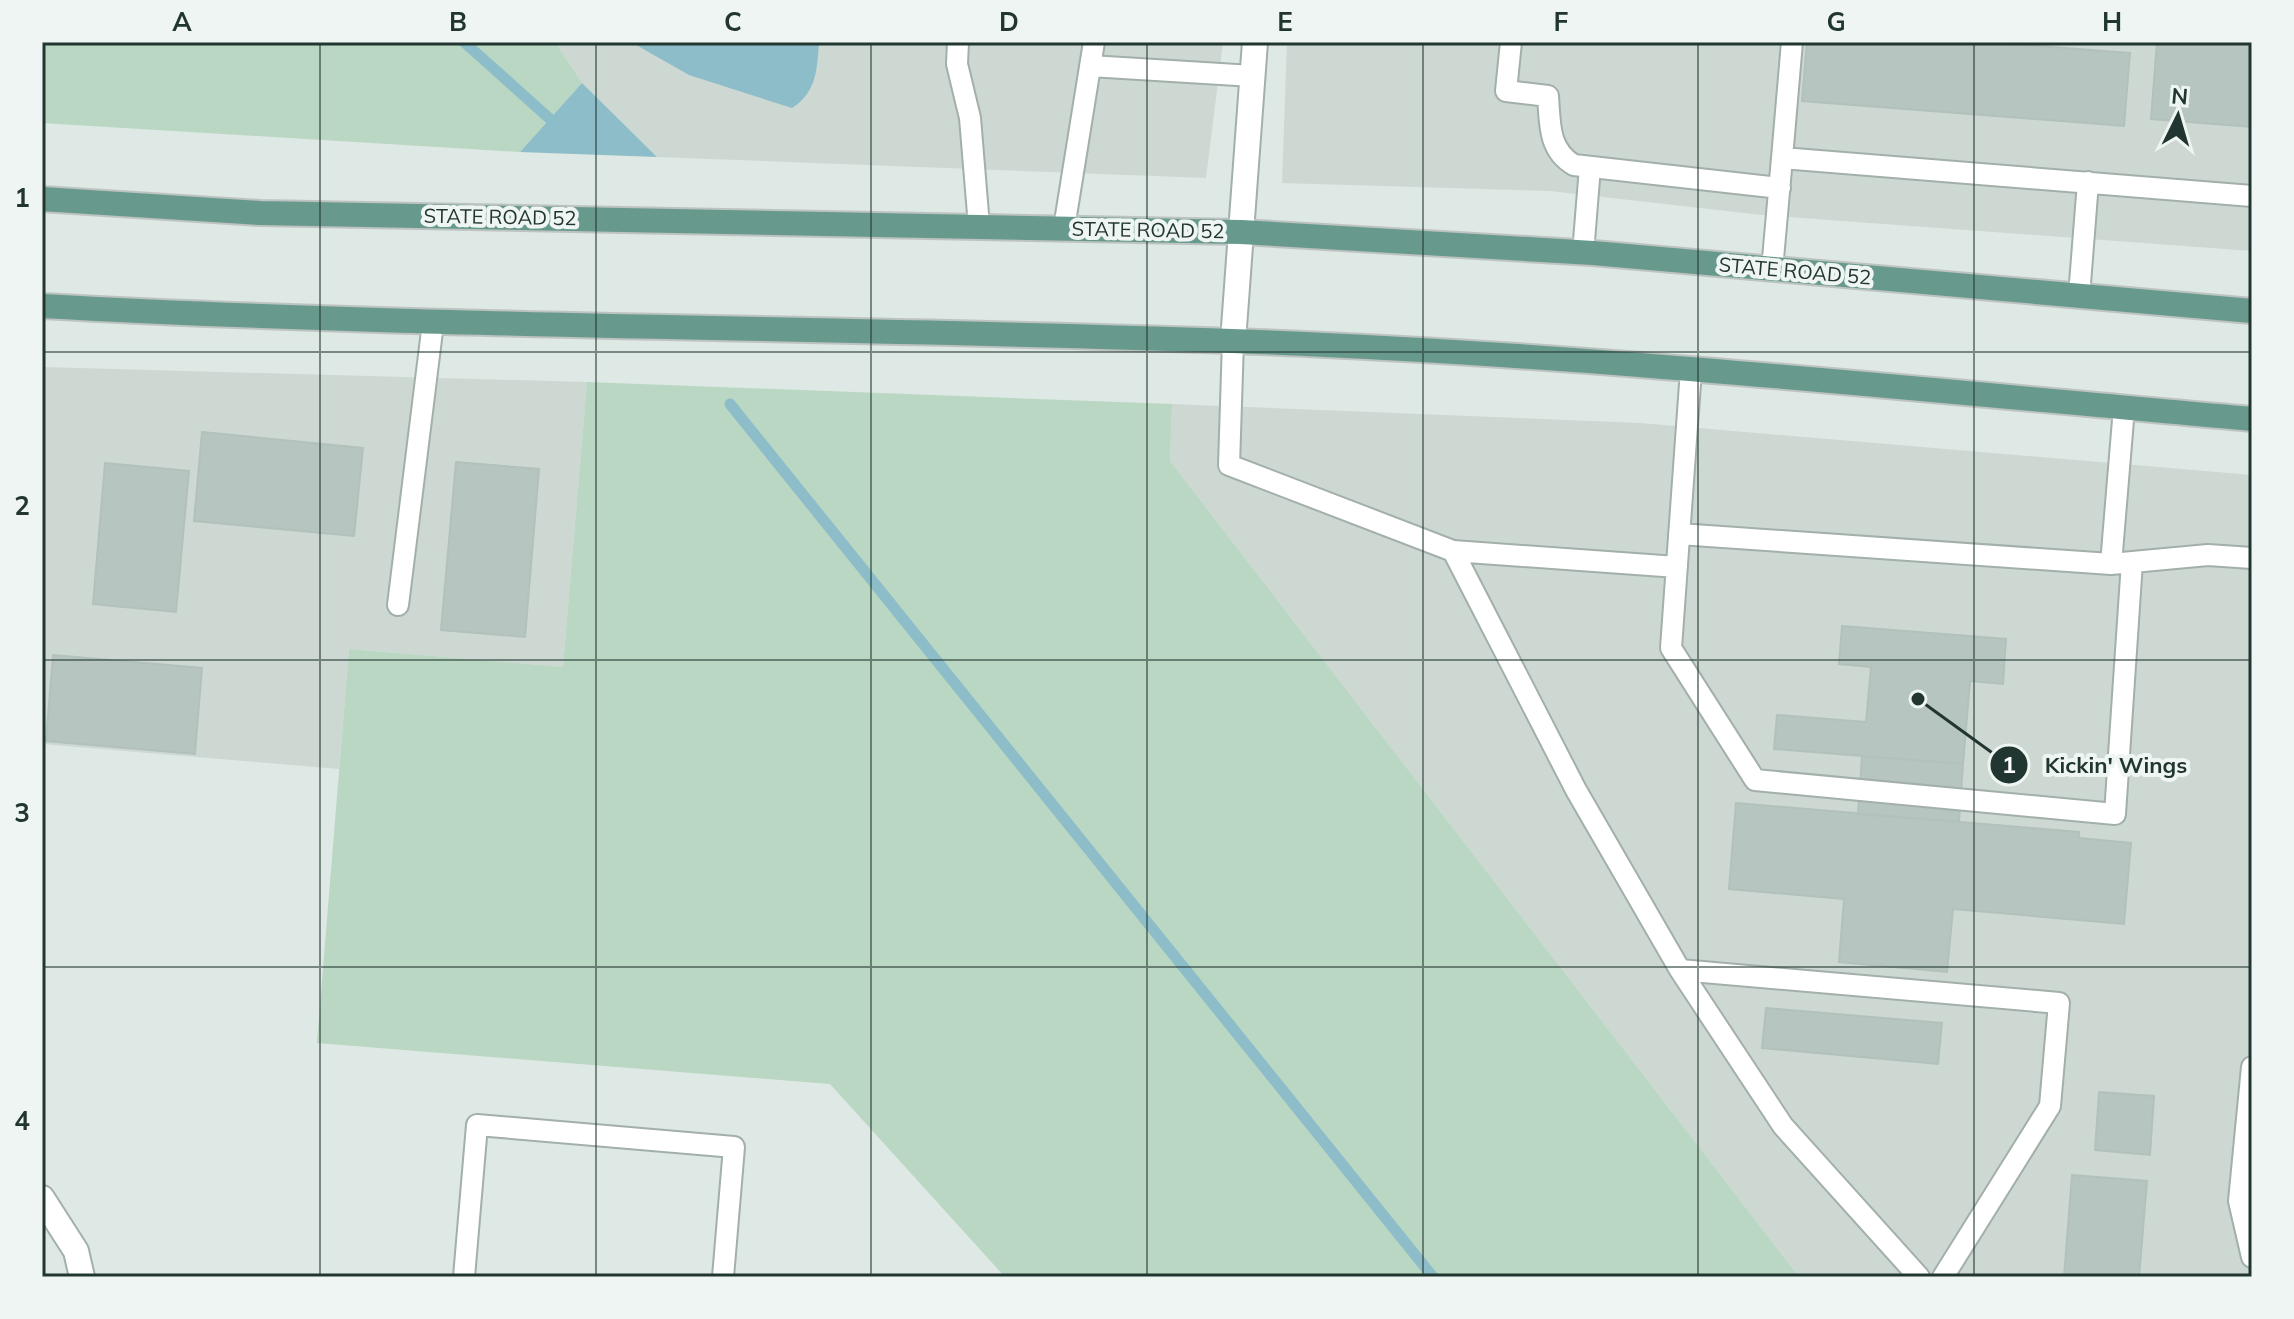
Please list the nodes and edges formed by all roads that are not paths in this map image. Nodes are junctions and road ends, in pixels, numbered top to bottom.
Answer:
1 (958, 42) edge
2 (1094, 42) edge
3 (1255, 42) edge
4 (1511, 42) edge
5 (1792, 42) edge
6 (1090, 66) junction
7 (1253, 76) junction
8 (1782, 158) junction
9 (1590, 167) junction
10 (2088, 182) junction
11 (1780, 188) junction
12 (2252, 196) edge
13 (42, 199) edge
14 (979, 226) junction
15 (1064, 228) junction
16 (1241, 232) junction
17 (1583, 253) junction
18 (1772, 270) junction
19 (2079, 296) junction
20 (2252, 311) edge
21 (43, 312) edge
22 (433, 323) junction
23 (1233, 341) junction
24 (1691, 370) junction
25 (2124, 408) junction
26 (2252, 419) edge
27 (1679, 534) junction
28 (1453, 551) junction
29 (2252, 558) edge
30 (2122, 563) junction
31 (1677, 567) junction
32 (398, 605) dead end
33 (1680, 970) junction
34 (2252, 1067) edge
35 (42, 1198) edge
36 (2252, 1257) edge
37 (82, 1277) edge
38 (464, 1277) edge
39 (723, 1277) edge
40 (1919, 1277) edge
41 (1943, 1277) edge

1 - 14 lane
2 - 6 lane
3 - 7 street
4 - 9 lane
5 - 8 lane
6 - 7 lane
6 - 15 lane
7 - 16 street
8 - 10 lane
8 - 11 lane
9 - 11 lane
9 - 17 lane
10 - 12 lane
10 - 19 lane
11 - 18 lane
13 - 14 main road, STATE ROAD 52
14 - 15 main road, STATE ROAD 52
15 - 16 main road, STATE ROAD 52
16 - 17 main road, STATE ROAD 52
16 - 23 street
17 - 18 main road, STATE ROAD 52
18 - 19 main road, STATE ROAD 52
19 - 20 main road, STATE ROAD 52
21 - 22 main road
22 - 23 main road
22 - 32 lane
23 - 24 main road
23 - 28 lane
24 - 25 main road
24 - 27 lane
25 - 26 main road
25 - 30 lane
27 - 30 lane
27 - 31 lane
28 - 31 lane
28 - 33 lane
29 - 30 lane
30 - 31 lane
33 - 40 lane
33 - 41 lane
34 - 36 lane
35 - 37 street
38 - 39 lane

